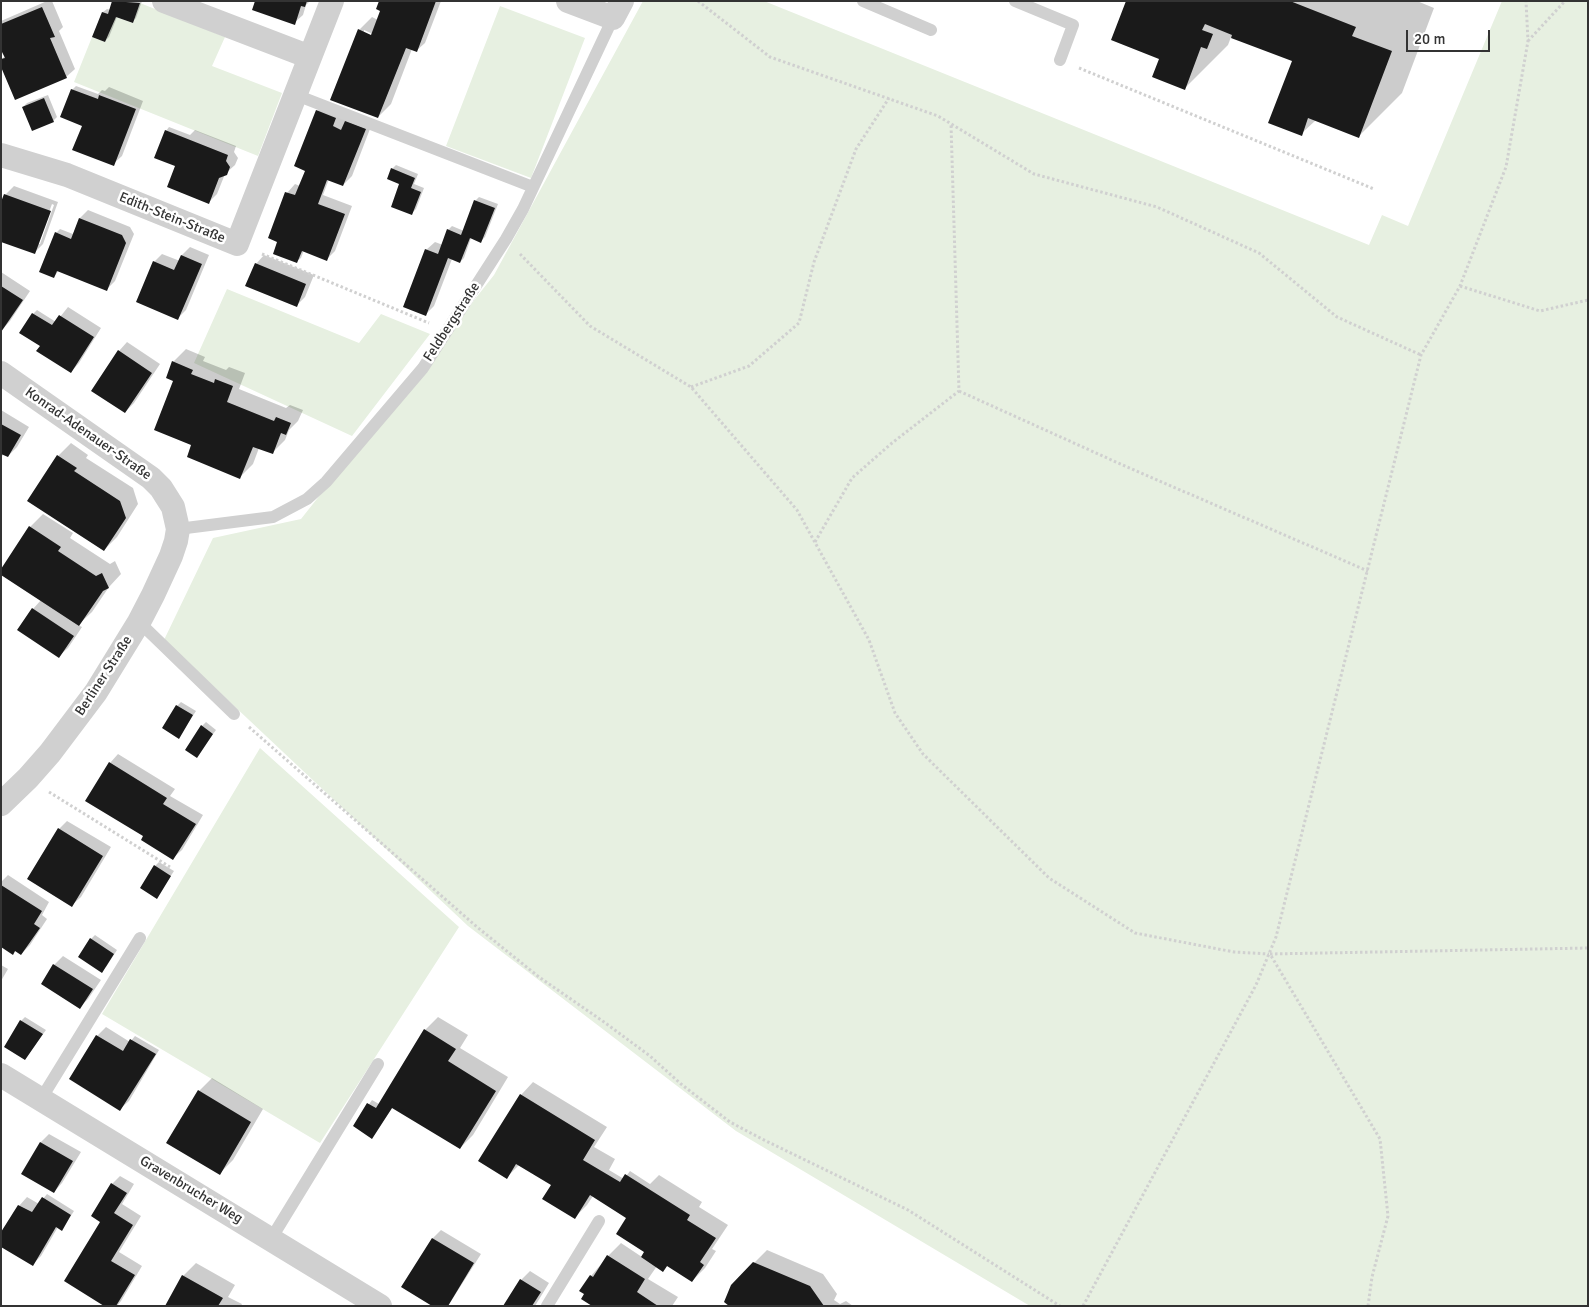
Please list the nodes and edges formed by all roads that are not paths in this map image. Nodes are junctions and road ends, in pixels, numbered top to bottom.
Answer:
1 (164, 1) edge
2 (332, 1) edge
3 (568, 1) edge
4 (863, 1) edge
5 (1015, 1) edge
6 (618, 10) edge
7 (931, 30) dead end
8 (310, 57) junction
9 (1060, 60) road end
10 (296, 95) junction
11 (1, 155) edge
12 (533, 187) junction
13 (1, 373) edge
14 (178, 529) junction
15 (138, 622) junction
16 (234, 714) road end
17 (1, 804) edge
18 (140, 938) dead end
19 (378, 1064) dead end
20 (1, 1075) edge
21 (40, 1099) junction
22 (599, 1221) dead end
23 (272, 1239) junction
24 (380, 1306) edge
25 (547, 1306) edge

1 - 8 street
2 - 8 street, Edith-Stein-Straße
3 - 6 street
4 - 7 lane
5 - 9 lane
6 - 12 lane, Feldbergstraße
8 - 10 street, Edith-Stein-Straße
10 - 11 street, Edith-Stein-Straße
10 - 12 lane
12 - 14 lane, Feldbergstraße
13 - 14 street, Konrad-Adenauer-Straße
14 - 15 street, Berliner Straße
15 - 16 lane
15 - 17 street, Berliner Straße
18 - 21 lane
19 - 23 lane
20 - 21 street, Gravenbrucher Weg
21 - 23 street, Gravenbrucher Weg
22 - 25 lane
23 - 24 street, Gravenbrucher Weg

